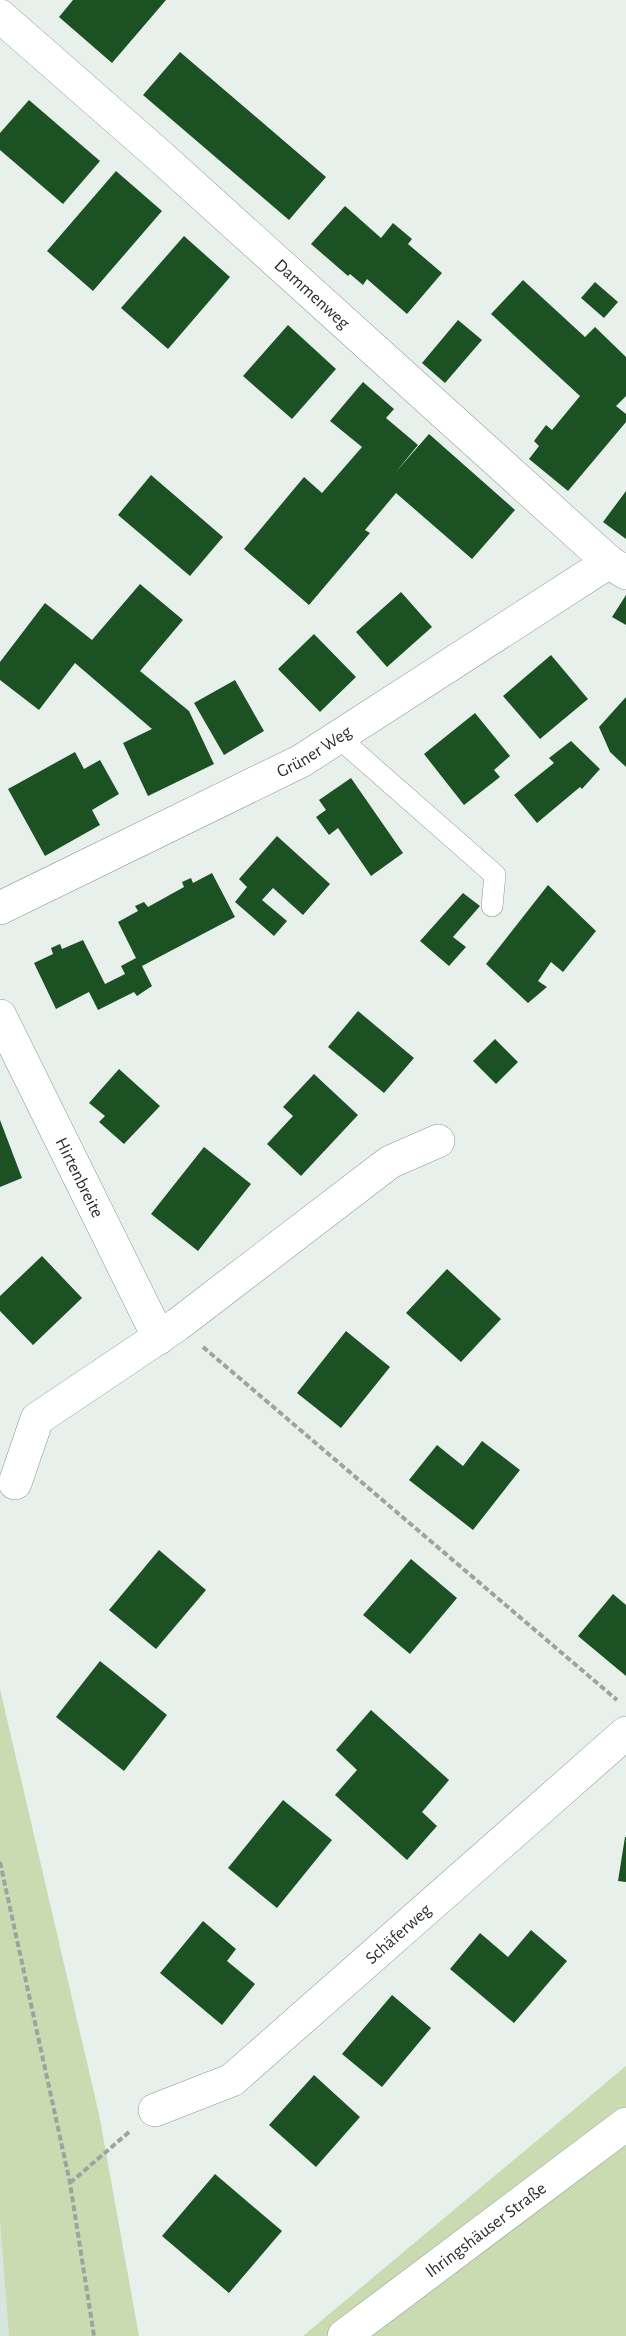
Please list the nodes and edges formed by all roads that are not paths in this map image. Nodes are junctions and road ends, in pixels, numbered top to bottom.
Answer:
1 (0, 16) edge
2 (617, 567) edge
3 (338, 736) junction
4 (492, 906) dead end
5 (0, 908) edge
6 (0, 1016) edge
7 (438, 1142) dead end
8 (168, 1331) junction
9 (15, 1483) dead end
10 (626, 1733) edge
11 (155, 2110) road end
12 (626, 2124) edge
13 (344, 2336) edge

1 - 2 street, Dammenweg
2 - 3 street, Grüner Weg
3 - 4 lane
3 - 5 street, Grüner Weg
6 - 8 street, Hirtenbreite
7 - 8 street
8 - 9 street
10 - 11 street, Schäferweg
12 - 13 street, Ihringshäuser Straße

